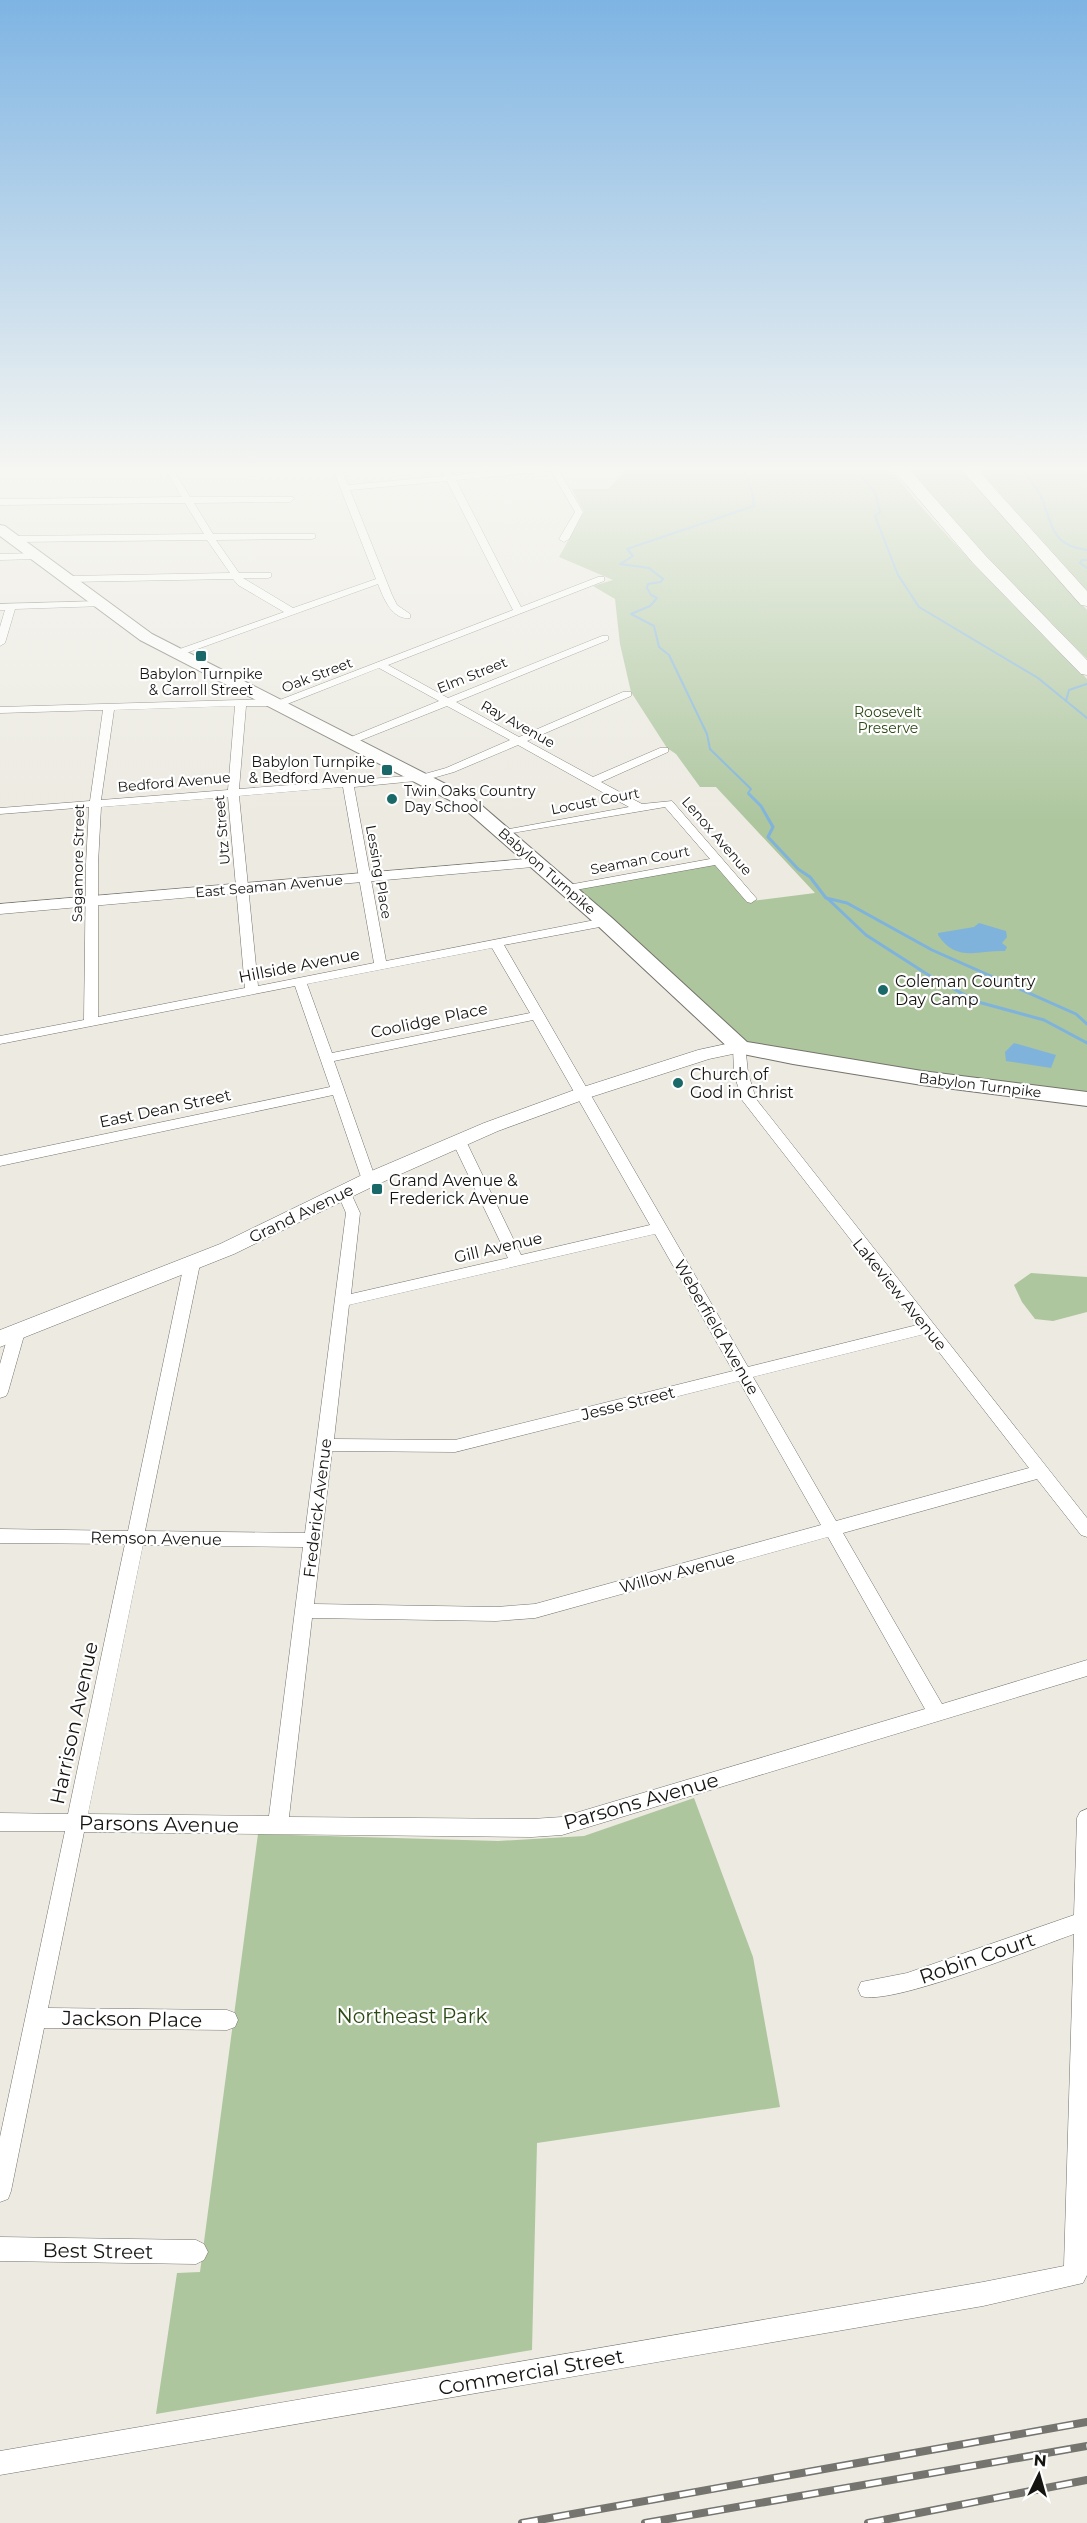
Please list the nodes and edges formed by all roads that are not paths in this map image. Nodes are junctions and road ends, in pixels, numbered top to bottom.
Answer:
1 (79, 587) edge
2 (248, 587) edge
3 (362, 587) edge
4 (384, 587) edge
5 (506, 587) edge
6 (581, 587) edge
7 (1006, 587) edge
8 (1073, 587) edge
9 (1087, 602) edge
10 (102, 604) junction
11 (0, 607) edge
12 (11, 607) junction
13 (518, 611) junction
14 (292, 612) junction
15 (407, 616) dead end
16 (605, 638) dead end
17 (0, 643) edge
18 (178, 653) junction
19 (381, 665) junction
20 (1087, 670) edge
21 (627, 694) dead end
22 (447, 701) junction
23 (241, 703) junction
24 (276, 703) junction
25 (109, 707) junction
26 (0, 710) edge
27 (350, 741) junction
28 (518, 741) junction
29 (664, 750) dead end
30 (422, 778) junction
31 (591, 782) junction
32 (348, 783) junction
33 (233, 791) junction
34 (93, 804) junction
35 (656, 805) joint
36 (642, 809) junction
37 (0, 811) edge
38 (504, 833) junction
39 (718, 861) junction
40 (538, 862) junction
41 (365, 878) junction
42 (242, 888) junction
43 (568, 889) junction
44 (751, 899) dead end
45 (92, 901) junction
46 (0, 909) edge
47 (605, 922) junction
48 (496, 943) junction
49 (381, 966) junction
50 (300, 981) junction
51 (252, 991) junction
52 (538, 1014) junction
53 (91, 1022) junction
54 (0, 1040) edge
55 (740, 1047) junction
56 (327, 1058) junction
57 (338, 1090) junction
58 (584, 1093) junction
59 (1087, 1099) edge
60 (459, 1141) junction
61 (0, 1161) edge
62 (369, 1180) junction
63 (344, 1192) junction
64 (661, 1228) junction
65 (517, 1262) junction
66 (192, 1264) junction
67 (342, 1301) junction
68 (928, 1328) junction
69 (9, 1336) edge
70 (744, 1374) junction
71 (0, 1392) edge
72 (325, 1446) junction
73 (1042, 1471) junction
74 (833, 1530) junction
75 (1087, 1530) edge
76 (0, 1536) edge
77 (135, 1537) junction
78 (313, 1540) junction
79 (304, 1611) junction
80 (1087, 1668) edge
81 (937, 1712) junction
82 (1087, 1818) edge
83 (0, 1822) edge
84 (76, 1823) junction
85 (278, 1825) junction
86 (1084, 1921) junction
87 (868, 1989) dead end
88 (36, 2018) junction
89 (227, 2020) dead end
90 (0, 2191) edge
91 (0, 2249) edge
92 (196, 2252) dead end
93 (0, 2463) edge

1 - 10 main road, Babylon Turnpike
2 - 14 street
3 - 14 street
4 - 15 street
5 - 13 street
6 - 13 street, Oak Street
7 - 20 highway
8 - 9 highway
10 - 12 street
10 - 18 main road, Babylon Turnpike
11 - 12 street
12 - 17 street
13 - 19 street, Oak Street
14 - 18 street
16 - 22 street, Elm Street
18 - 24 main road, Babylon Turnpike
19 - 22 street, Ray Avenue
19 - 24 street, Oak Street
21 - 28 street, Bedford Avenue
22 - 27 street, Elm Street
22 - 28 street, Ray Avenue
23 - 24 street, Oak Street
23 - 25 street, Oak Street
23 - 33 street, Utz Street
24 - 27 main road, Babylon Turnpike
25 - 26 street, Oak Street
25 - 34 street, Sagamore Street
27 - 30 main road, Babylon Turnpike
28 - 30 street, Bedford Avenue
28 - 31 street, Ray Avenue
29 - 31 street
30 - 32 street, Bedford Avenue
30 - 38 main road, Babylon Turnpike
31 - 36 street, Ray Avenue
32 - 33 street, Bedford Avenue
32 - 41 street, Lessing Place
33 - 34 street, Bedford Avenue
33 - 42 street, Utz Street
34 - 37 street, Bedford Avenue
34 - 45 street, Sagamore Street
35 - 36 street, Locust Court
35 - 39 street, Lenox Avenue
36 - 38 street, Locust Court
38 - 40 main road, Babylon Turnpike
39 - 43 street, Seaman Court
39 - 44 street, Lenox Avenue
40 - 41 street, East Seaman Avenue
40 - 43 main road, Babylon Turnpike
41 - 42 street, East Seaman Avenue
41 - 49 street, Lessing Place
42 - 45 street, East Seaman Avenue
42 - 51 street, Utz Street
43 - 47 main road, Babylon Turnpike
45 - 46 street, East Seaman Avenue
45 - 53 street, Sagamore Street
47 - 48 street, Hillside Avenue
47 - 55 main road, Babylon Turnpike
48 - 49 street, Hillside Avenue
48 - 52 street, Weberfield Avenue
49 - 50 street, Hillside Avenue
50 - 51 street, Hillside Avenue
50 - 56 street
51 - 53 street, Hillside Avenue
52 - 56 street, Coolidge Place
52 - 58 street, Weberfield Avenue
53 - 54 street, Hillside Avenue
55 - 58 street, Grand Avenue
55 - 59 main road, Babylon Turnpike
55 - 68 street, Lakeview Avenue
56 - 57 street
57 - 61 street, East Dean Street
57 - 62 street
58 - 60 street, Grand Avenue
58 - 64 street, Weberfield Avenue
60 - 62 street, Grand Avenue
60 - 65 street
62 - 63 street, Grand Avenue
63 - 66 street, Grand Avenue
63 - 67 street, Frederick Avenue
64 - 65 street, Gill Avenue
64 - 70 street, Weberfield Avenue
65 - 67 street, Gill Avenue
66 - 69 street, Grand Avenue
66 - 77 street, Harrison Avenue
67 - 72 street, Frederick Avenue
68 - 70 street, Jesse Street
68 - 73 street, Lakeview Avenue
69 - 71 street
70 - 72 street, Jesse Street
70 - 74 street, Weberfield Avenue
72 - 78 street, Frederick Avenue
73 - 74 street, Willow Avenue
73 - 75 street, Lakeview Avenue
74 - 79 street, Willow Avenue
74 - 81 street, Weberfield Avenue
76 - 77 street, Remson Avenue
77 - 78 street, Remson Avenue
77 - 84 street, Harrison Avenue
78 - 79 street, Frederick Avenue
79 - 85 street, Frederick Avenue
80 - 81 street, Parsons Avenue
81 - 85 street, Parsons Avenue
82 - 86 street
83 - 84 street, Parsons Avenue
84 - 85 street, Parsons Avenue
84 - 88 street, Harrison Avenue
86 - 87 street, Robin Court
86 - 93 street, Commercial Street
88 - 89 street, Jackson Place
88 - 90 street, Harrison Avenue
91 - 92 street, Best Street

